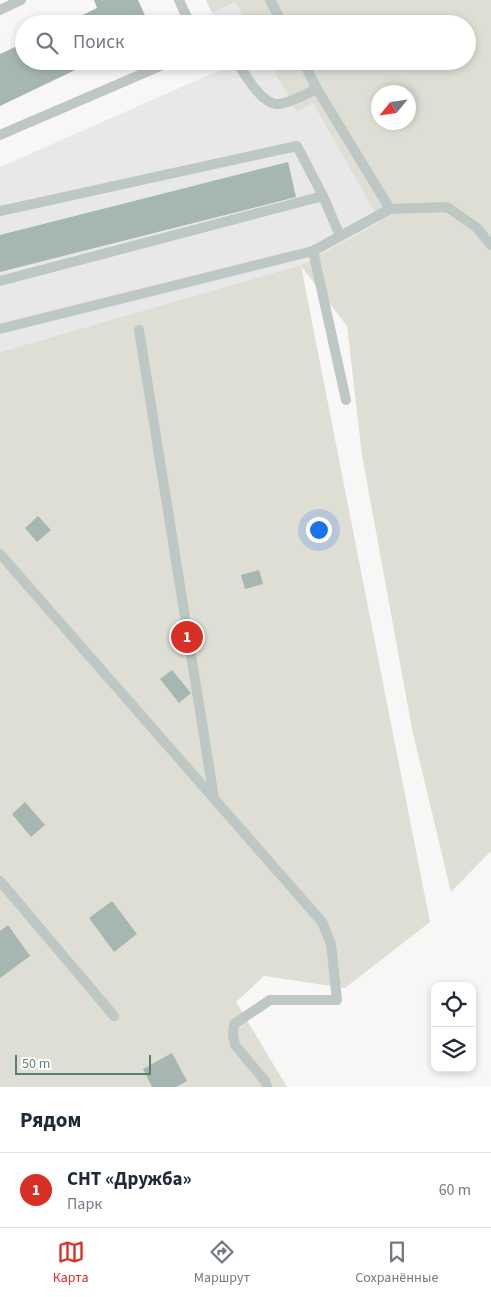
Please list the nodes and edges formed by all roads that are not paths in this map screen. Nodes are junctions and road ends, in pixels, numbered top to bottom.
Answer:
1 (21, 0) edge
2 (179, 0) edge
3 (270, 0) edge
4 (0, 10) edge
5 (186, 15) edge
6 (278, 15) edge
7 (151, 70) edge
8 (242, 70) edge
9 (307, 70) edge
10 (317, 89) junction
11 (0, 135) edge
12 (323, 196) junction
13 (390, 209) junction
14 (0, 211) edge
15 (340, 236) junction
16 (491, 245) edge
17 (313, 252) junction
18 (0, 281) edge
19 (0, 329) edge
20 (139, 330) dead end
21 (346, 400) dead end
22 (0, 554) edge
23 (215, 799) junction
24 (0, 881) edge
25 (114, 1016) dead end
26 (267, 1087) edge

1 - 4 lane
2 - 5 lane
3 - 6 lane
7 - 11 lane
8 - 10 lane
9 - 10 lane
10 - 13 lane
12 - 14 lane
12 - 15 lane
12 - 18 lane
13 - 15 lane
13 - 16 lane
15 - 17 lane
17 - 19 lane
17 - 21 lane
20 - 23 lane
22 - 23 lane
23 - 26 lane
24 - 25 lane

